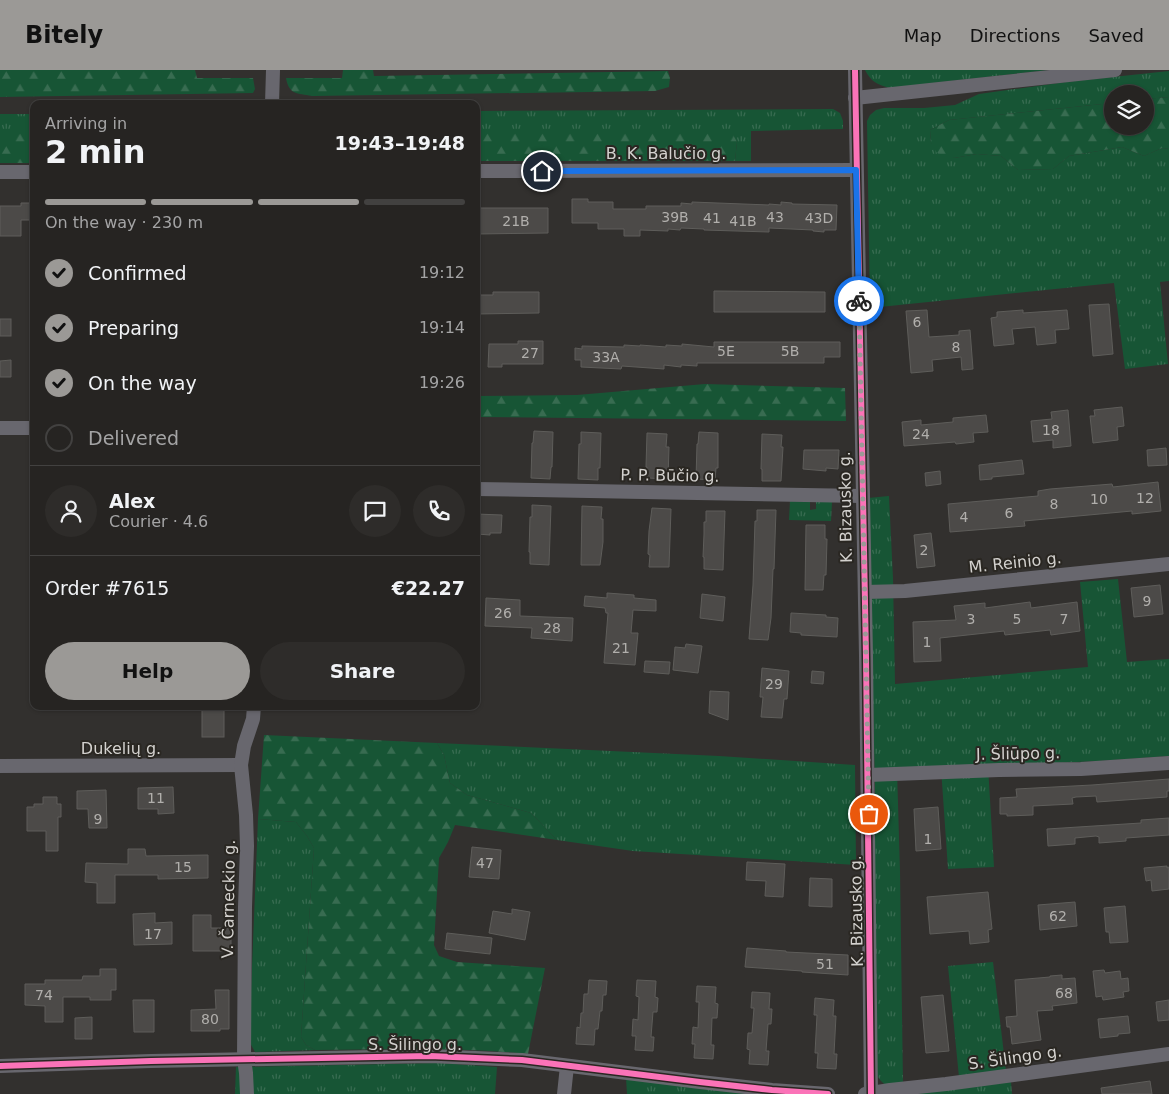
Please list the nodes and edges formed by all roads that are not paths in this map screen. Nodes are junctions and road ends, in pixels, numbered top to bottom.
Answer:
1 (273, 70) edge
2 (855, 70) edge
3 (1115, 70) edge
4 (855, 98) junction
5 (272, 100) edge
6 (480, 170) edge
7 (856, 170) junction
8 (0, 172) edge
9 (30, 172) edge
10 (0, 428) edge
11 (30, 428) edge
12 (480, 489) edge
13 (862, 496) junction
14 (1169, 564) edge
15 (865, 592) junction
16 (254, 710) edge
17 (1169, 763) edge
18 (242, 765) junction
19 (0, 766) edge
20 (868, 775) junction
21 (1169, 1054) edge
22 (244, 1059) junction
23 (0, 1066) edge
24 (567, 1066) junction
25 (247, 1094) edge
26 (564, 1094) edge
27 (828, 1094) edge
28 (869, 1094) edge

1 - 5 street
2 - 4 street, K. Bizausko g.
3 - 4 street
4 - 7 street, K. Bizausko g.
6 - 7 street, B. K. Balučio g.
7 - 13 street, K. Bizausko g.
8 - 9 street
10 - 11 street
12 - 13 street, P. P. Būčio g.
13 - 15 street, K. Bizausko g.
14 - 15 street, M. Reinio g.
15 - 20 street, K. Bizausko g.
16 - 18 street, V. Čarneckio g.
17 - 20 street, J. Šliūpo g.
18 - 19 street, Dukelių g.
18 - 22 street, V. Čarneckio g.
20 - 28 street, K. Bizausko g.
21 - 28 street, S. Šilingo g.
22 - 23 street, S. Šilingo g.
22 - 24 street, S. Šilingo g.
22 - 25 street, V. Čarneckio g.
24 - 26 street
24 - 27 street, S. Šilingo g.

